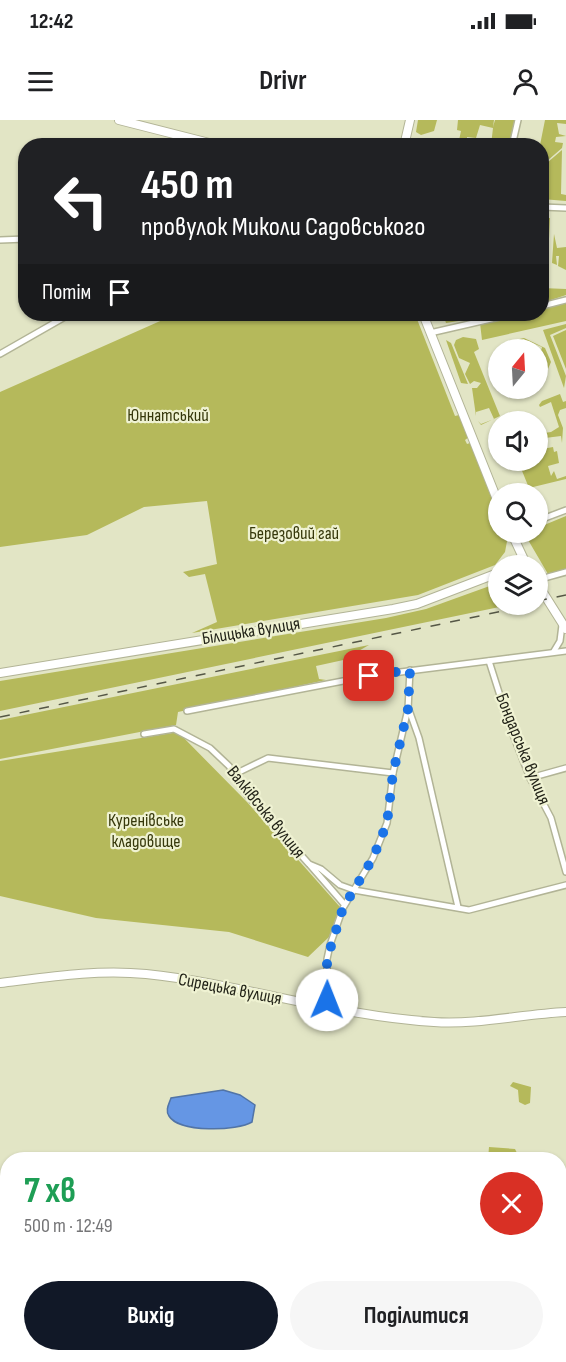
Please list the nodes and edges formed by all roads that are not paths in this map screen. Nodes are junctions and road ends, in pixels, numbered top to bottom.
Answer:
1 (118, 120) edge
2 (410, 120) edge
3 (518, 120) edge
4 (189, 138) edge
5 (406, 138) edge
6 (514, 138) edge
7 (549, 207) edge
8 (566, 208) edge
9 (18, 239) edge
10 (0, 240) edge
11 (566, 300) edge
12 (549, 304) edge
13 (58, 321) edge
14 (426, 321) edge
15 (482, 321) edge
16 (430, 333) junction
17 (0, 354) edge
18 (490, 483) edge
19 (566, 510) edge
20 (548, 517) edge
21 (566, 572) edge
22 (488, 577) edge
23 (548, 578) edge
24 (548, 600) edge
25 (564, 626) edge
26 (554, 651) junction
27 (566, 651) edge
28 (489, 661) junction
29 (410, 670) junction
30 (0, 673) edge
31 (408, 709) junction
32 (187, 711) dead end
33 (144, 734) dead end
34 (566, 768) edge
35 (393, 773) junction
36 (235, 774) junction
37 (530, 778) junction
38 (309, 864) junction
39 (566, 872) edge
40 (566, 885) edge
41 (354, 890) junction
42 (344, 904) junction
43 (458, 907) junction
44 (0, 983) edge
45 (327, 1007) junction
46 (566, 1012) edge

1 - 4 main road
2 - 5 main road
3 - 6 street
7 - 8 street
9 - 10 street
11 - 12 street
13 - 17 street
14 - 16 main road
15 - 16 street
16 - 18 main road
19 - 20 street
21 - 23 street
22 - 30 main road, Білицька вулиця
24 - 25 main road
25 - 26 street
26 - 27 street
26 - 28 street
28 - 29 street
28 - 37 street, Бондарська вулиця
29 - 31 street
29 - 32 street
31 - 35 street
31 - 43 street
33 - 36 street, Валківська вулиця
34 - 37 street
35 - 36 street
35 - 41 street
36 - 38 street, Валківська вулиця
37 - 39 street, Бондарська вулиця
38 - 41 street, Валківська вулиця
38 - 42 street
40 - 43 street, Валківська вулиця
41 - 42 street
41 - 43 street, Валківська вулиця
42 - 45 street
44 - 45 main road, Сирецька вулиця
45 - 46 main road, Сирецька вулиця

